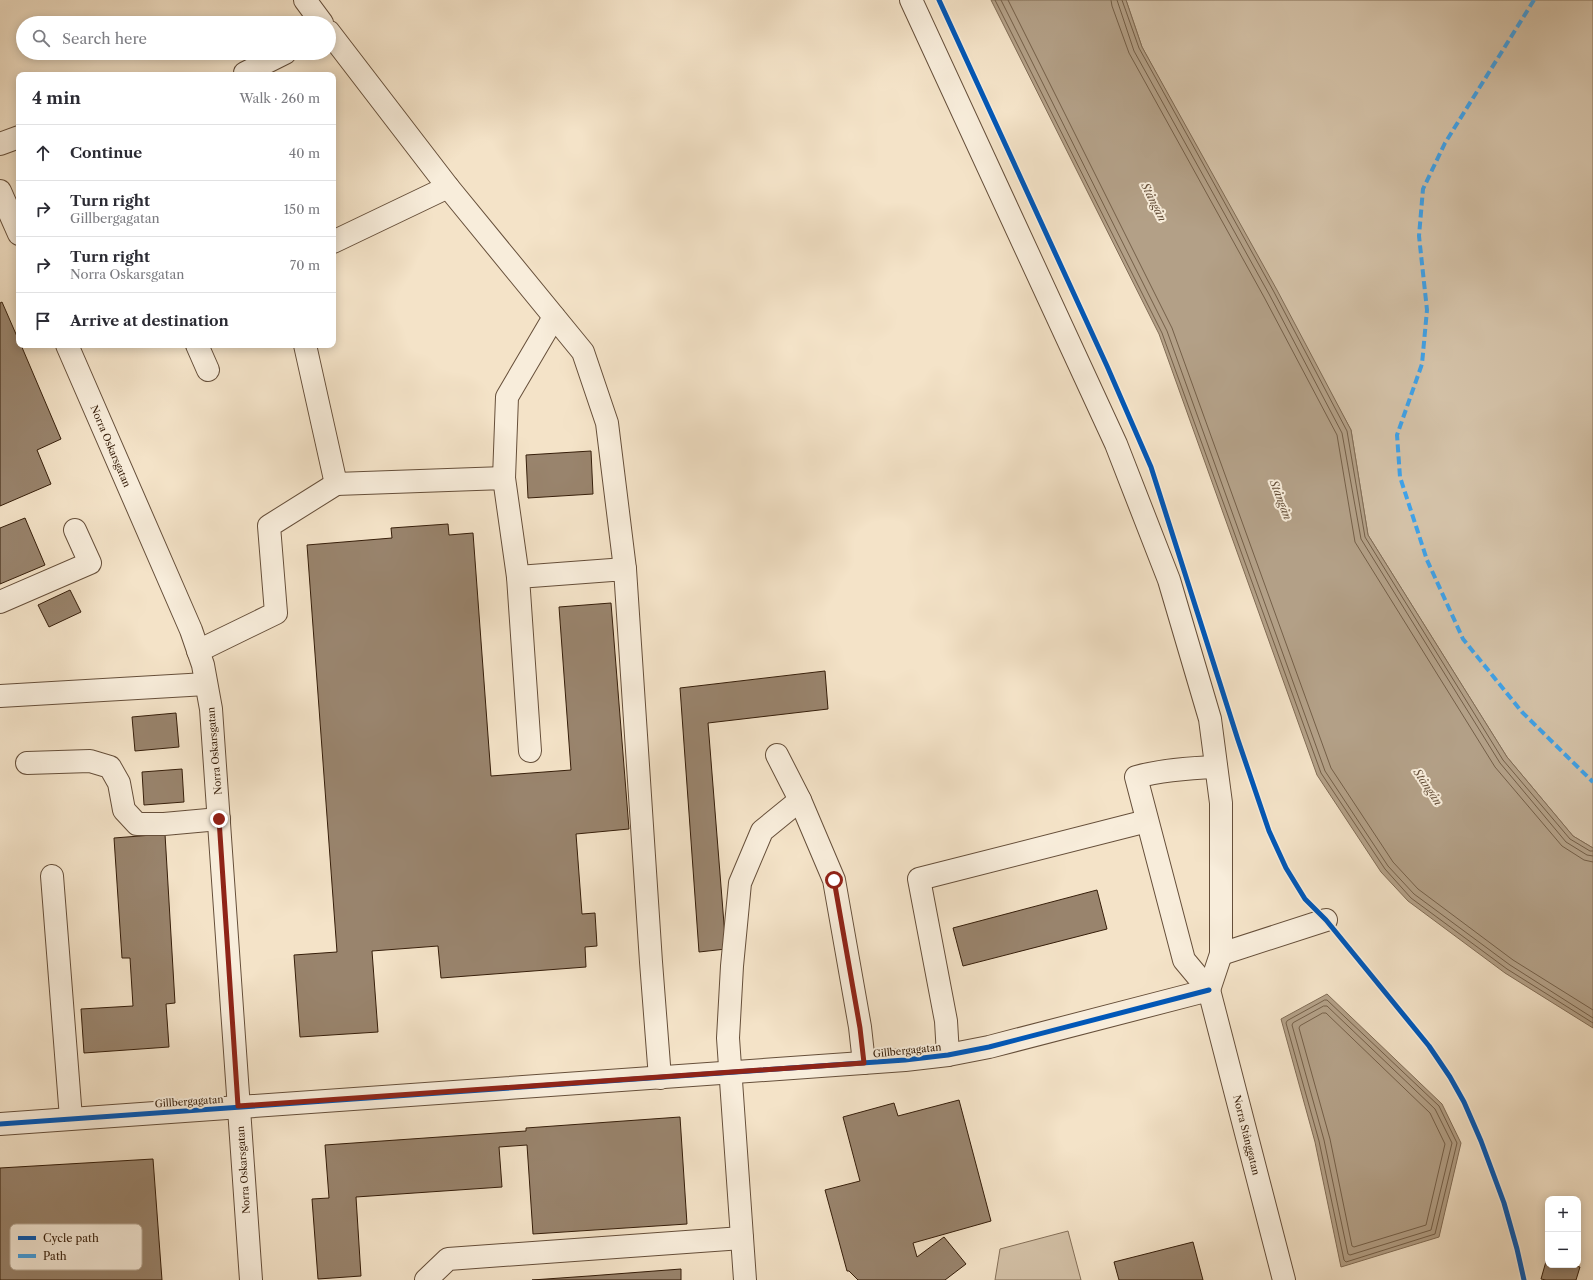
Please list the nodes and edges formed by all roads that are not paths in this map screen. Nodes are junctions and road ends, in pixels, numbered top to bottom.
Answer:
1 (305, 0) edge
2 (911, 0) edge
3 (317, 16) edge
4 (336, 41) edge
5 (270, 60) edge
6 (245, 72) edge
7 (16, 138) edge
8 (0, 144) edge
9 (448, 187) junction
10 (0, 191) edge
11 (16, 227) edge
12 (336, 241) edge
13 (554, 317) junction
14 (68, 348) edge
15 (198, 348) edge
16 (306, 348) edge
17 (208, 370) dead end
18 (504, 478) junction
19 (336, 484) junction
20 (75, 530) dead end
21 (625, 569) junction
22 (518, 577) junction
23 (0, 602) edge
24 (198, 652) junction
25 (206, 684) junction
26 (0, 696) edge
27 (530, 751) dead end
28 (777, 755) dead end
29 (27, 763) dead end
30 (1216, 767) junction
31 (800, 800) junction
32 (219, 819) junction
33 (1147, 821) junction
34 (52, 876) dead end
35 (1326, 920) dead end
36 (1221, 954) junction
37 (1209, 990) junction
38 (948, 1055) junction
39 (864, 1063) junction
40 (732, 1073) junction
41 (660, 1078) junction
42 (238, 1106) junction
43 (1, 1118) edge
44 (70, 1118) junction
45 (742, 1238) junction
46 (251, 1280) edge
47 (426, 1280) edge
48 (745, 1280) edge
49 (1284, 1280) edge

1 - 3 street
2 - 30 street
4 - 9 street
5 - 6 street
7 - 8 street
9 - 12 street
9 - 13 street
10 - 11 street
13 - 18 street
13 - 21 street
14 - 24 street, Norra Oskarsgatan
15 - 17 street
16 - 19 street
18 - 19 street
18 - 22 street
19 - 24 street
20 - 23 street
21 - 22 street
21 - 41 street
22 - 27 street
24 - 25 street, Norra Oskarsgatan
25 - 26 street
25 - 32 street, Norra Oskarsgatan
28 - 31 street
29 - 32 street
30 - 33 street
30 - 36 street
31 - 39 street
31 - 40 street
32 - 42 street, Norra Oskarsgatan
33 - 37 street
33 - 38 street
34 - 44 street
35 - 36 street
36 - 37 street
37 - 38 street, Gillbergagatan
37 - 49 street, Norra Stånggatan
38 - 39 street, Gillbergagatan
39 - 40 street, Gillbergagatan
40 - 41 street, Gillbergagatan
40 - 45 street
41 - 42 street, Gillbergagatan
42 - 44 street, Gillbergagatan
42 - 46 street, Norra Oskarsgatan
43 - 44 street, Gillbergagatan
45 - 47 street
45 - 48 street

